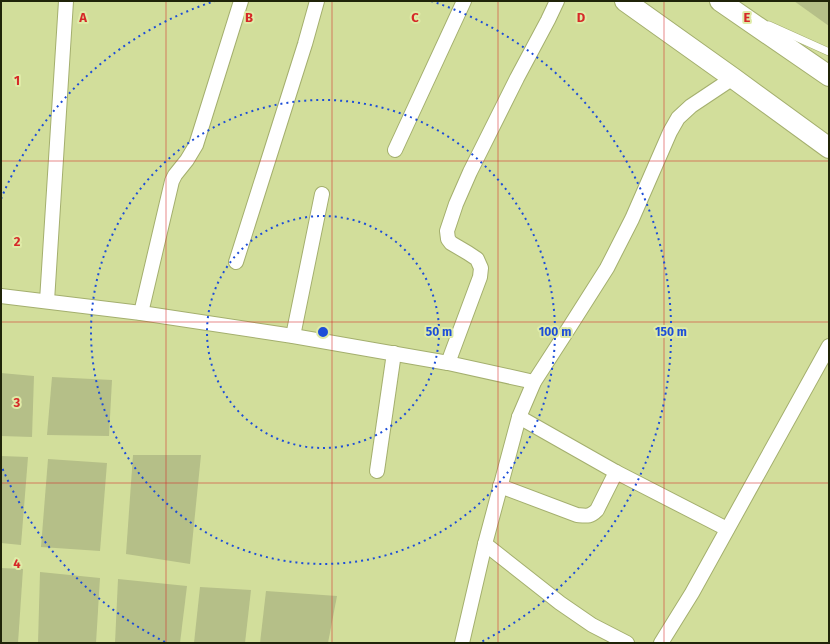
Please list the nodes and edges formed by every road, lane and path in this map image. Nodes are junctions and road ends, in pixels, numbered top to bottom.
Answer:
1 (66, 1) edge
2 (241, 1) edge
3 (317, 1) edge
4 (464, 1) edge
5 (557, 1) edge
6 (625, 1) edge
7 (723, 3) edge
8 (829, 52) edge
9 (829, 76) edge
10 (733, 78) junction
11 (829, 148) edge
12 (395, 150) dead end
13 (322, 194) dead end
14 (236, 262) dead end
15 (1, 296) edge
16 (47, 301) junction
17 (141, 313) junction
18 (293, 336) junction
19 (829, 346) edge
20 (394, 353) junction
21 (448, 363) junction
22 (534, 382) junction
23 (518, 417) junction
24 (376, 472) dead end
25 (616, 472) junction
26 (500, 486) junction
27 (728, 529) junction
28 (485, 544) junction
29 (462, 643) edge
30 (627, 643) edge
31 (661, 643) edge

1 - 16 street
2 - 17 street
3 - 14 street
4 - 12 street
5 - 21 street
6 - 10 street
7 - 8 lane
7 - 9 street
10 - 11 street
10 - 22 street
13 - 18 street
15 - 16 street
16 - 17 street
17 - 18 street
18 - 20 street
19 - 27 street
20 - 21 street
20 - 24 street
21 - 22 street
22 - 23 street
23 - 25 street
23 - 26 street
25 - 26 street
25 - 27 street
26 - 28 street
27 - 31 street
28 - 29 street
28 - 30 street

